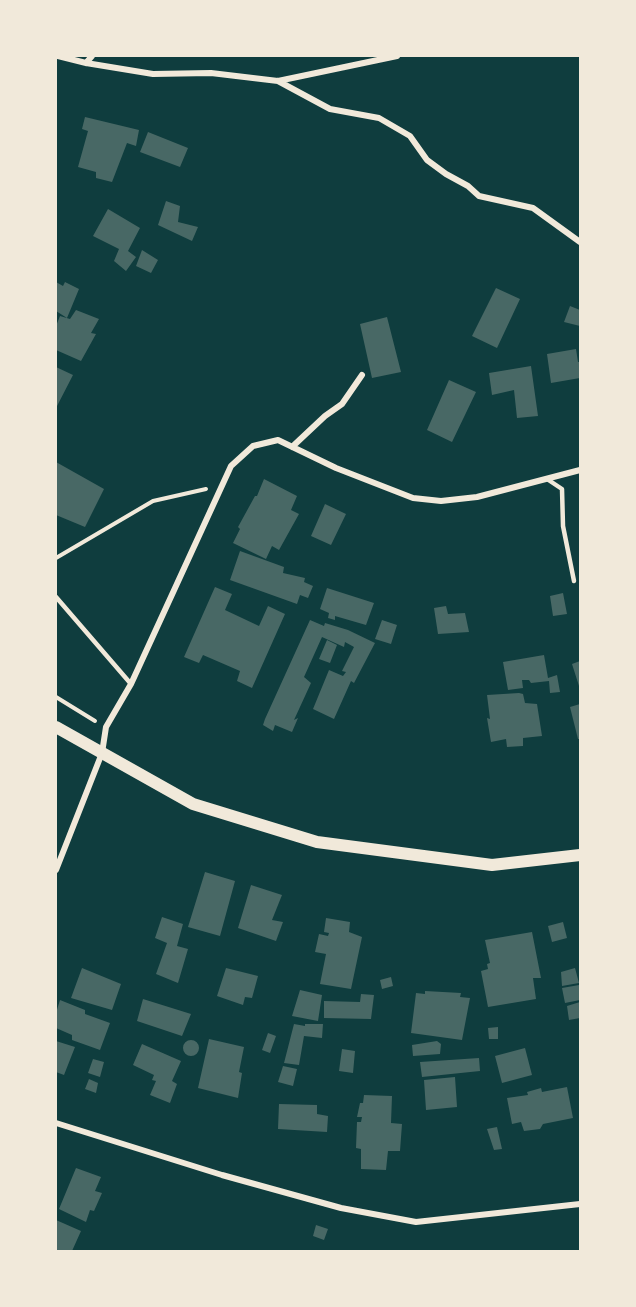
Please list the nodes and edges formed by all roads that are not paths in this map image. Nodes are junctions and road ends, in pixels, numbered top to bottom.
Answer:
1 (58, 56) edge
2 (92, 56) edge
3 (397, 56) edge
4 (86, 63) junction
5 (278, 81) junction
6 (580, 242) edge
7 (362, 375) dead end
8 (292, 447) junction
9 (580, 470) edge
10 (547, 478) junction
11 (574, 581) dead end
12 (56, 597) edge
13 (130, 684) junction
14 (56, 727) edge
15 (102, 753) junction
16 (580, 855) edge
17 (56, 870) edge
18 (56, 1123) edge
19 (580, 1204) edge

1 - 4 street
2 - 4 street
3 - 5 street
4 - 5 street
5 - 6 street
7 - 8 street
8 - 10 street
8 - 13 street
9 - 10 street
10 - 11 lane
12 - 13 lane
13 - 15 street
14 - 15 main road
15 - 16 main road
15 - 17 street
18 - 19 street

